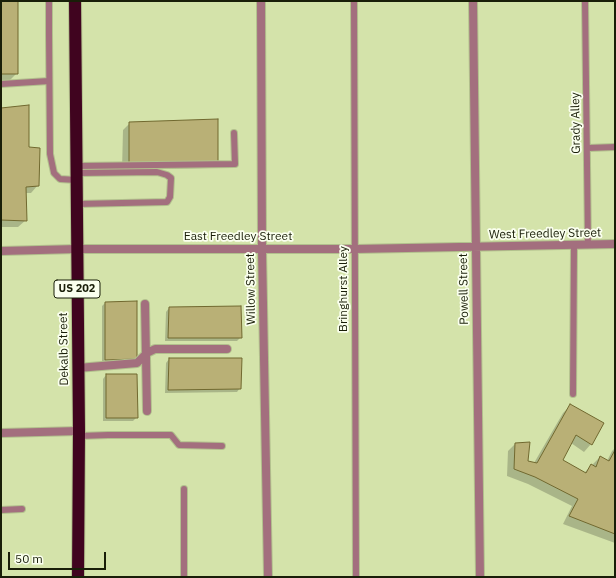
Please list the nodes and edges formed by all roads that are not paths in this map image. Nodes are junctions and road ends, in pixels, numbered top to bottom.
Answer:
1 (49, 1) edge
2 (75, 1) edge
3 (261, 1) edge
4 (354, 1) edge
5 (473, 1) edge
6 (585, 1) edge
7 (49, 81) junction
8 (1, 84) edge
9 (234, 132) dead end
10 (615, 147) edge
11 (588, 148) junction
12 (76, 173) junction
13 (77, 204) junction
14 (615, 244) edge
15 (574, 245) junction
16 (588, 245) junction
17 (476, 247) junction
18 (77, 249) junction
19 (262, 249) junction
20 (355, 249) junction
21 (1, 251) edge
22 (145, 304) dead end
23 (227, 349) dead end
24 (146, 353) junction
25 (78, 368) junction
26 (573, 394) dead end
27 (147, 411) dead end
28 (1, 433) edge
29 (79, 434) junction
30 (222, 446) dead end
31 (184, 489) dead end
32 (22, 509) dead end
33 (1, 510) edge
34 (78, 577) edge
35 (184, 577) edge
36 (268, 577) edge
37 (356, 577) edge
38 (480, 577) edge

1 - 7 lane
2 - 12 highway, Dekalb Street / US 202
3 - 19 street, Willow Street
4 - 20 lane, Bringhurst Alley
5 - 17 street, Powell Street
6 - 11 lane, Grady Alley
7 - 8 lane
7 - 12 lane
9 - 12 lane
10 - 11 lane
11 - 16 lane, Grady Alley
12 - 13 highway, Dekalb Street / US 202
12 - 13 lane
13 - 18 highway, Dekalb Street / US 202
14 - 16 street, West Freedley Street
15 - 16 street, West Freedley Street
15 - 17 street, West Freedley Street
15 - 26 lane
17 - 20 street, East Freedley Street
17 - 38 street, Powell Street
18 - 19 street, East Freedley Street
18 - 21 street, East Freedley Street
18 - 25 highway, Dekalb Street / US 202
19 - 20 street, East Freedley Street
19 - 36 street, Willow Street
20 - 37 lane, Bringhurst Alley
22 - 24 street
23 - 24 street
24 - 25 street
24 - 27 street
25 - 29 highway, Dekalb Street / US 202
28 - 29 street
29 - 30 lane
29 - 34 highway, Dekalb Street / US 202
31 - 35 lane
32 - 33 lane

